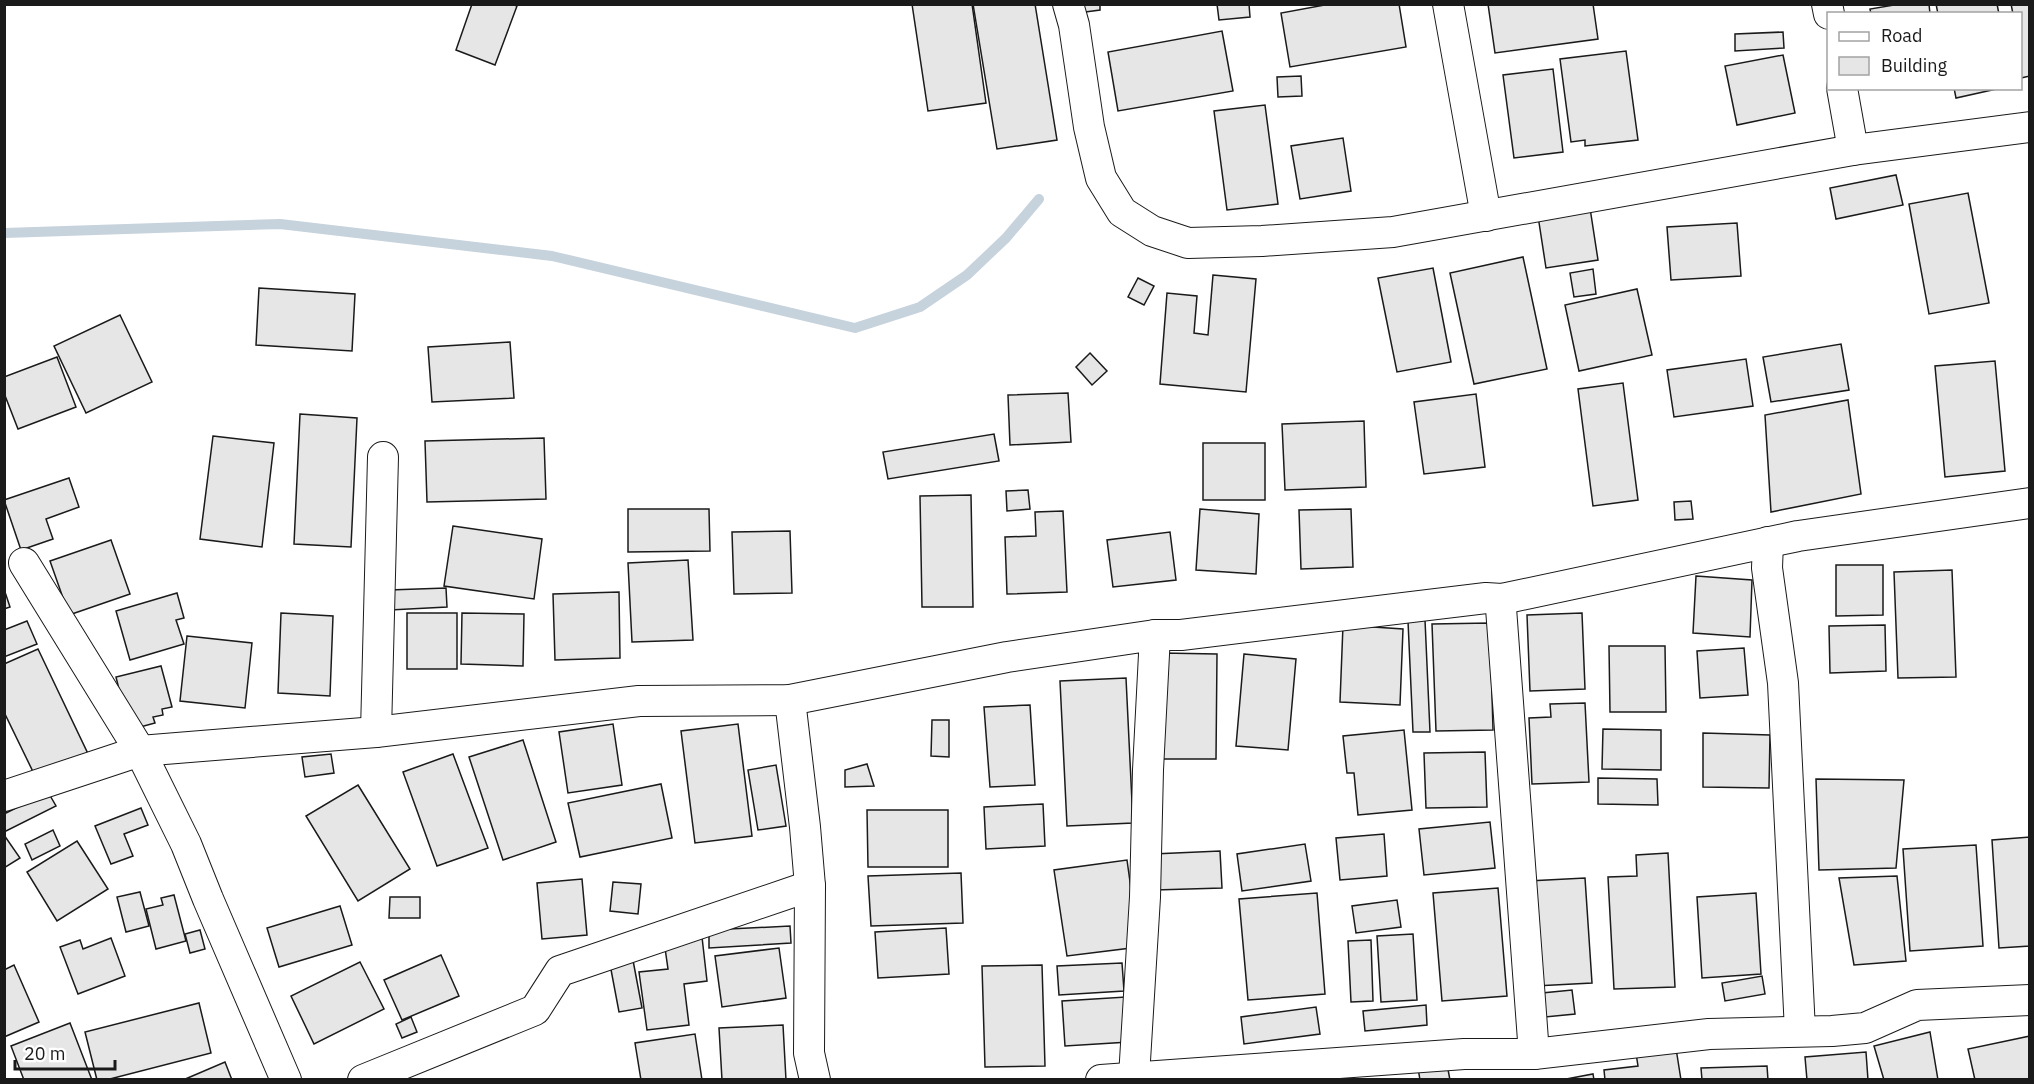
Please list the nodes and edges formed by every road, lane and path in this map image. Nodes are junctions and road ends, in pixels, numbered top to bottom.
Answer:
1 (1068, 4) edge
2 (1448, 4) edge
3 (1842, 90) edge
4 (2030, 127) edge
5 (1853, 150) junction
6 (1486, 216) junction
7 (383, 457) dead end
8 (2030, 503) edge
9 (1768, 542) junction
10 (24, 564) dead end
11 (1502, 599) junction
12 (1155, 635) junction
13 (790, 700) junction
14 (376, 732) junction
15 (140, 751) junction
16 (4, 796) edge
17 (810, 886) junction
18 (2030, 1000) edge
19 (1800, 1031) junction
20 (1534, 1054) junction
21 (1134, 1077) junction
22 (286, 1080) edge
23 (363, 1080) edge
24 (815, 1080) edge
25 (1101, 1080) edge

1 - 6 street
2 - 6 street
3 - 5 street
4 - 5 street
5 - 6 street
7 - 14 street
8 - 9 street
9 - 11 street
9 - 19 street
10 - 15 street
11 - 12 street
11 - 20 street
12 - 13 street
12 - 21 street
13 - 14 street
13 - 17 street
14 - 15 street
15 - 16 street
15 - 22 street
17 - 23 street
17 - 24 street
18 - 19 street
19 - 20 street
20 - 21 street
21 - 25 street

